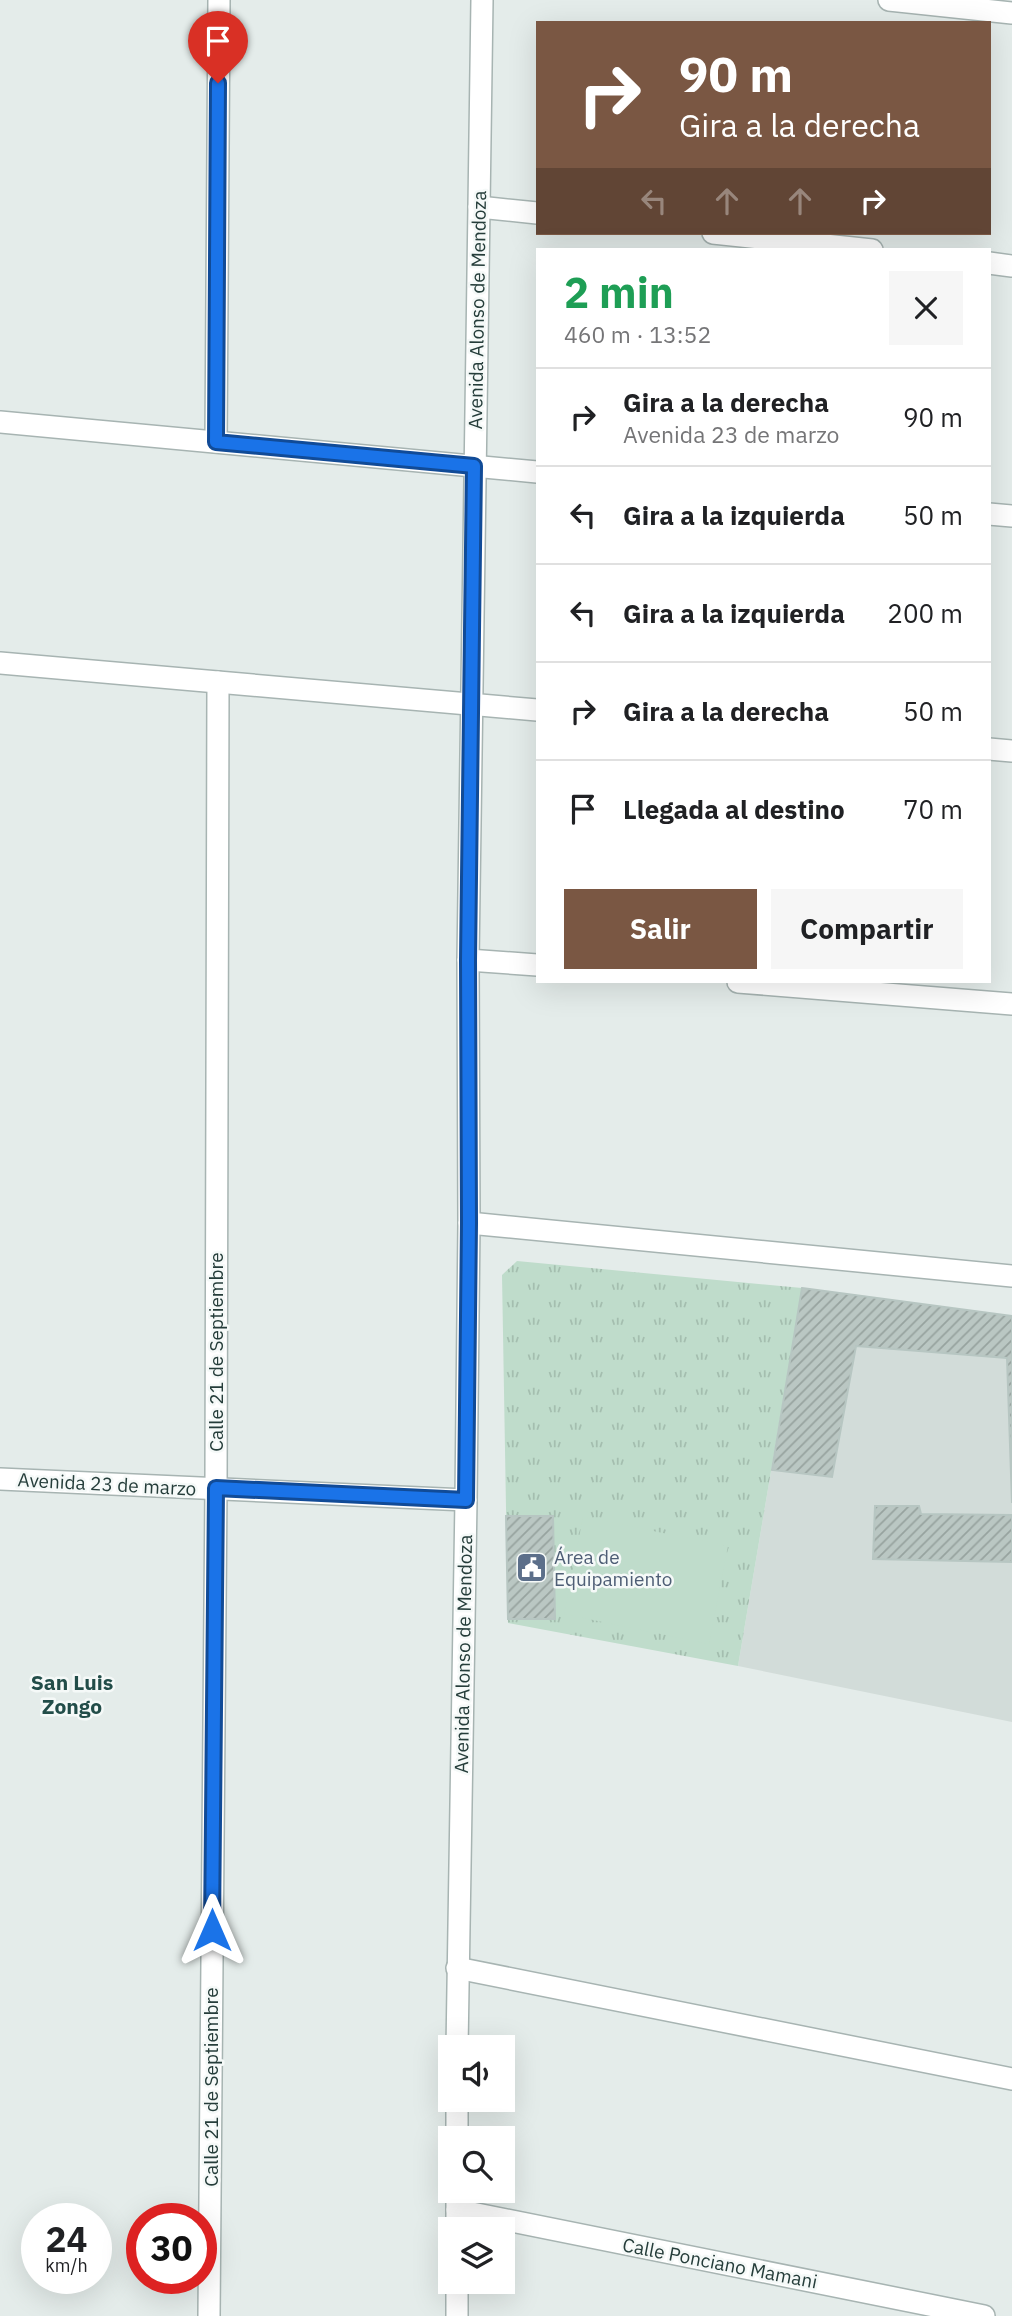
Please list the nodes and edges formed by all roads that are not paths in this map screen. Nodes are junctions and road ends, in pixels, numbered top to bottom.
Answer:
1 (219, 0) edge
2 (481, 0) edge
3 (889, 0) edge
4 (1012, 13) edge
5 (479, 207) junction
6 (536, 214) edge
7 (732, 235) edge
8 (853, 248) edge
9 (991, 263) edge
10 (1012, 266) edge
11 (0, 422) edge
12 (216, 442) junction
13 (474, 466) junction
14 (536, 471) edge
15 (991, 514) edge
16 (1012, 516) edge
17 (0, 663) edge
18 (218, 682) junction
19 (473, 704) junction
20 (536, 710) edge
21 (991, 749) edge
22 (1012, 751) edge
23 (468, 960) junction
24 (536, 965) edge
25 (750, 983) edge
26 (1012, 1004) edge
27 (469, 1223) junction
28 (1012, 1276) edge
29 (0, 1479) edge
30 (216, 1488) junction
31 (466, 1500) junction
32 (457, 1968) junction
33 (457, 2035) edge
34 (1012, 2080) edge
35 (457, 2210) edge
36 (457, 2294) edge
37 (209, 2316) edge
38 (457, 2316) edge
39 (984, 2316) edge

1 - 12 street
2 - 5 street, Avenida Alonso de Mendoza
3 - 4 street
5 - 6 street
5 - 13 street, Avenida Alonso de Mendoza
7 - 8 street
9 - 10 street
11 - 12 street
12 - 13 street
13 - 14 street
13 - 19 street, Avenida Alonso de Mendoza
15 - 16 street
17 - 18 street
18 - 19 street
18 - 30 street, Calle 21 de Septiembre
19 - 20 street
19 - 23 street, Avenida Alonso de Mendoza
21 - 22 street
23 - 24 street
23 - 27 street, Avenida Alonso de Mendoza
25 - 26 street
27 - 28 street
27 - 31 street, Avenida Alonso de Mendoza
29 - 30 street, Avenida 23 de marzo
30 - 31 street, Avenida 23 de marzo
30 - 37 street, Calle 21 de Septiembre
31 - 32 street, Avenida Alonso de Mendoza
32 - 33 street, Avenida Alonso de Mendoza
32 - 34 street
35 - 39 street, Calle Ponciano Mamani
36 - 38 street

